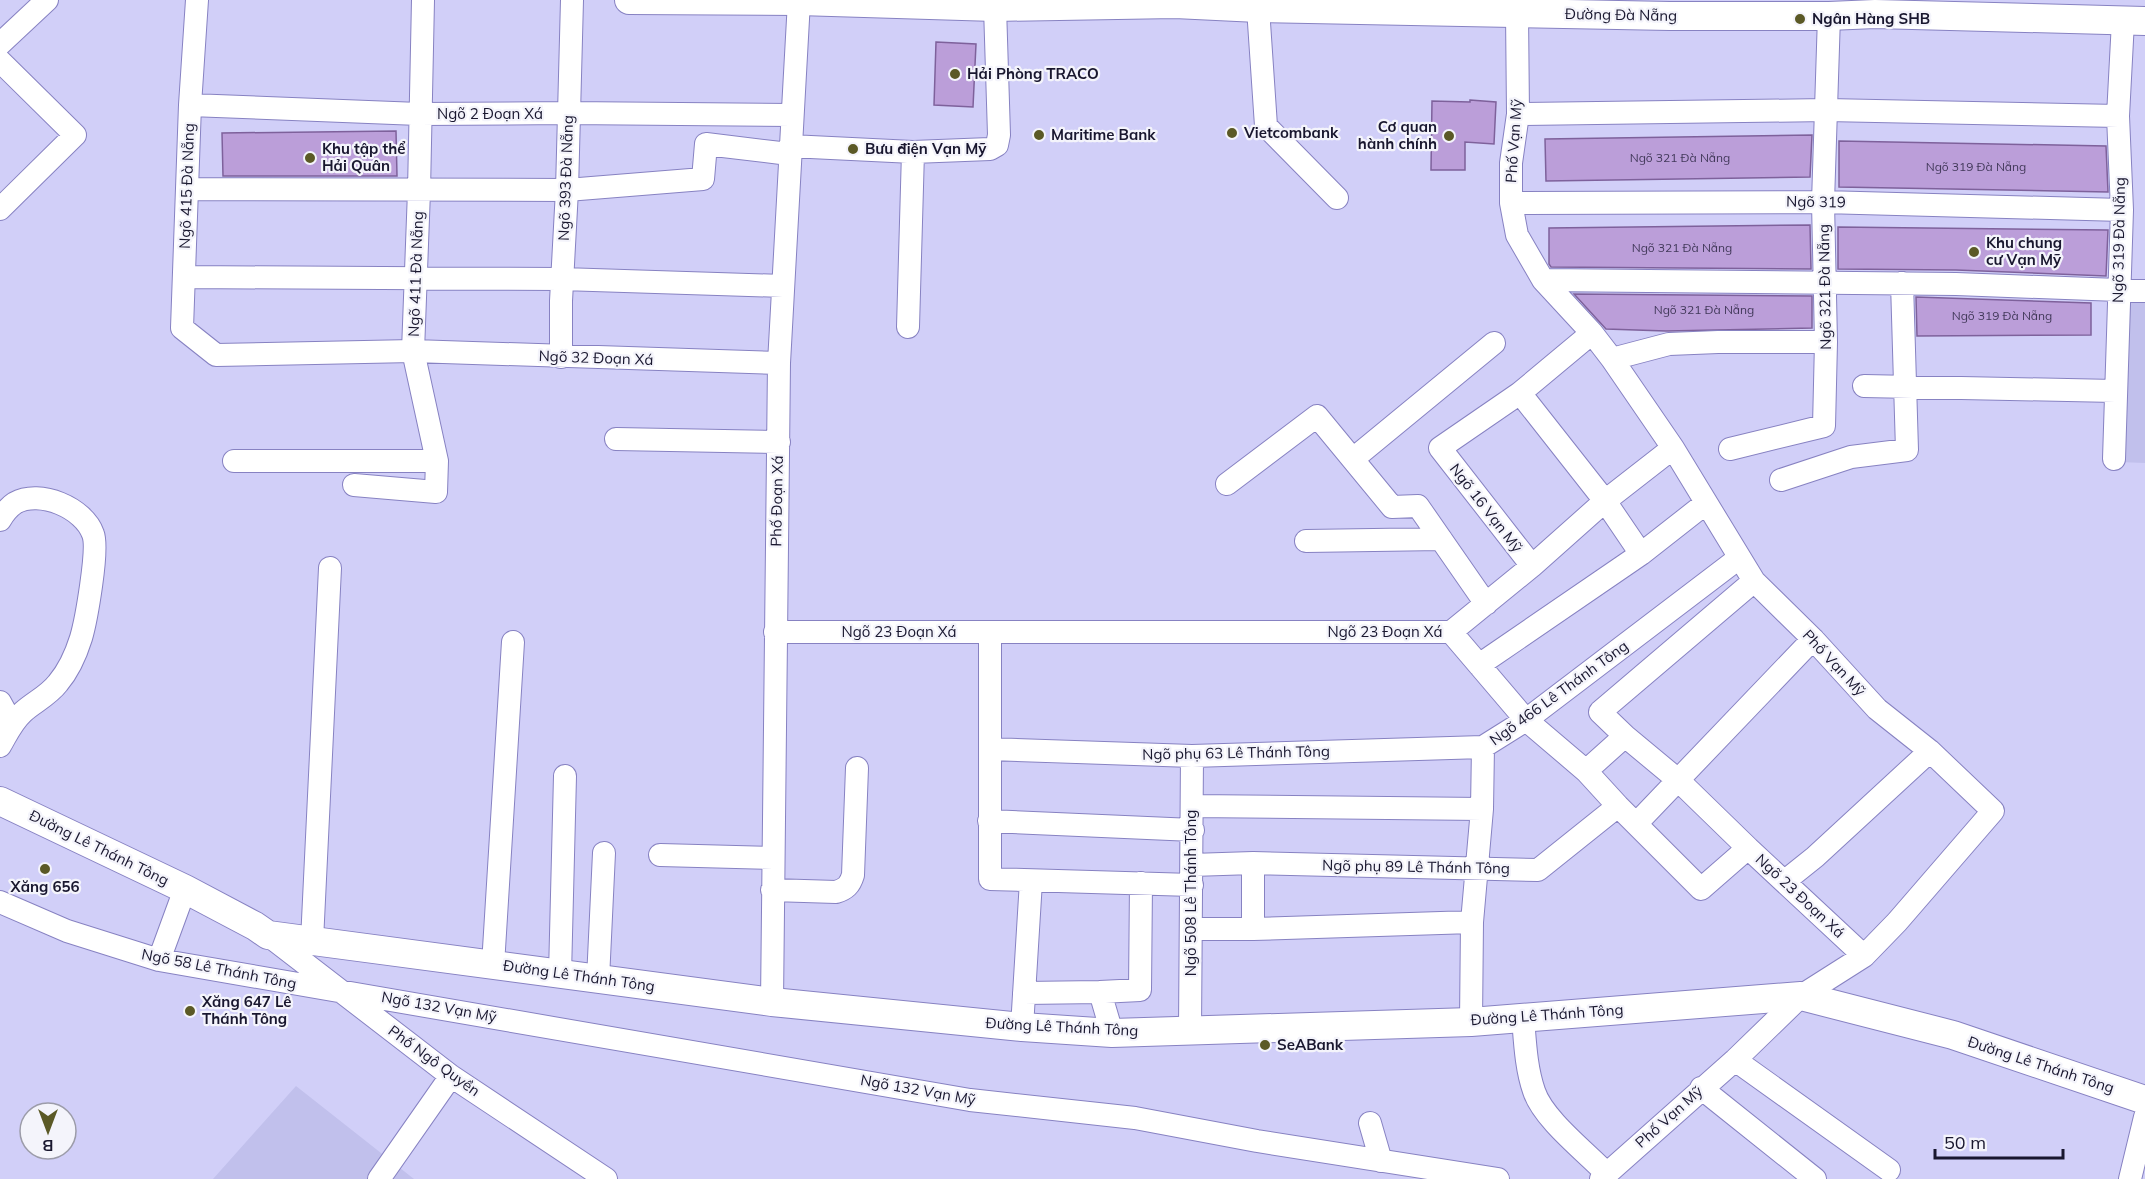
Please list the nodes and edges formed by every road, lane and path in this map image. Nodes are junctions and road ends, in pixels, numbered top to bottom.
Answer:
1 (47, 0) edge
2 (197, 0) edge
3 (423, 0) edge
4 (572, 0) edge
5 (629, 0) edge
6 (799, 0) edge
7 (1175, 2) edge
8 (995, 7) junction
9 (1876, 7) edge
10 (1258, 8) junction
11 (1663, 8) edge
12 (1758, 8) edge
13 (1517, 13) junction
14 (1829, 16) junction
15 (2134, 21) edge
16 (0, 44) edge
17 (0, 61) edge
18 (190, 105) junction
19 (1827, 110) junction
20 (568, 113) junction
21 (419, 114) junction
22 (1518, 114) junction
23 (792, 116) junction
24 (2118, 116) junction
25 (789, 150) junction
26 (913, 152) junction
27 (188, 189) junction
28 (419, 190) junction
29 (567, 190) junction
30 (1337, 198) dead end
31 (1823, 202) junction
32 (1511, 203) junction
33 (0, 209) edge
34 (2121, 210) junction
35 (184, 277) junction
36 (415, 279) junction
37 (562, 279) junction
38 (1543, 280) junction
39 (1825, 282) junction
40 (1902, 283) junction
41 (783, 286) junction
42 (2119, 290) junction
43 (2145, 291) edge
44 (908, 327) dead end
45 (1592, 333) junction
46 (1826, 342) junction
47 (1494, 343) dead end
48 (413, 351) junction
49 (216, 355) joint
50 (561, 357) junction
51 (1612, 359) junction
52 (779, 363) junction
53 (1864, 386) dead end
54 (1905, 387) junction
55 (2115, 391) junction
56 (1521, 393) junction
57 (616, 439) dead end
58 (779, 442) junction
59 (1673, 448) junction
60 (1730, 449) dead end
61 (1353, 459) junction
62 (2114, 459) dead end
63 (234, 461) dead end
64 (436, 461) junction
65 (1782, 480) dead end
66 (1227, 484) dead end
67 (354, 485) dead end
68 (1605, 501) junction
69 (1706, 503) junction
70 (0, 520) edge
71 (1441, 539) junction
72 (1306, 541) dead end
73 (1641, 554) junction
74 (1739, 558) junction
75 (1532, 566) junction
76 (330, 568) dead end
77 (1754, 580) junction
78 (1486, 604) junction
79 (775, 632) junction
80 (990, 632) junction
81 (1451, 632) junction
82 (1813, 639) junction
83 (513, 642) dead end
84 (1479, 665) junction
85 (0, 702) edge
86 (1526, 720) junction
87 (12, 723) junction
88 (1625, 736) junction
89 (0, 746) edge
90 (1483, 747) junction
91 (990, 749) junction
92 (1930, 751) junction
93 (1192, 756) junction
94 (857, 768) dead end
95 (1586, 771) junction
96 (565, 776) dead end
97 (1678, 780) junction
98 (0, 801) edge
99 (1192, 806) junction
100 (1618, 806) junction
101 (1482, 809) junction
102 (989, 821) junction
103 (1636, 824) junction
104 (1193, 830) junction
105 (1748, 848) junction
106 (604, 853) dead end
107 (660, 855) dead end
108 (773, 858) junction
109 (1252, 863) junction
110 (1478, 867) junction
111 (1192, 875) junction
112 (1031, 881) junction
113 (1785, 881) junction
114 (1141, 884) junction
115 (185, 889) junction
116 (772, 890) junction
117 (0, 902) edge
118 (1472, 922) junction
119 (1191, 929) junction
120 (1253, 929) junction
121 (268, 935) junction
122 (312, 941) junction
123 (1864, 956) junction
124 (159, 960) junction
125 (493, 965) junction
126 (560, 974) junction
127 (598, 979) junction
128 (339, 990) junction
129 (1100, 992) junction
130 (1024, 993) junction
131 (1801, 996) junction
132 (772, 1002) junction
133 (1523, 1018) junction
134 (1471, 1022) junction
135 (1022, 1027) junction
136 (1190, 1030) junction
137 (1112, 1033) junction
138 (1735, 1059) junction
139 (452, 1076) junction
140 (1701, 1088) junction
141 (2145, 1100) edge
142 (2145, 1117) edge
143 (1370, 1124) dead end
144 (1381, 1161) junction
145 (1889, 1170) dead end
146 (1604, 1176) edge
147 (379, 1179) edge
148 (606, 1179) edge
149 (1498, 1179) edge
150 (1815, 1179) edge
151 (2130, 1179) edge

1 - 16 street
2 - 18 street, Ngõ 415 Đà Nẵng
3 - 21 street, Ngõ 411 Đà Nẵng
4 - 20 street, Ngõ 393 Đà Nẵng
5 - 6 main road, Đường Đà Nẵng
6 - 8 main road, Đường Đà Nẵng
6 - 23 street, Phố Đoạn Xá
7 - 8 main road, Đường Đà Nẵng
7 - 10 main road, Đường Đà Nẵng
8 - 26 street
9 - 14 main road, Đường Đà Nẵng
9 - 15 main road, Đường Đà Nẵng
10 - 13 main road, Đường Đà Nẵng
10 - 30 street
11 - 12 main road, Đường Đà Nẵng
11 - 13 main road, Đường Đà Nẵng
12 - 14 main road, Đường Đà Nẵng
13 - 22 street, Phố Vạn Mỹ
14 - 19 street, Ngõ 321 Đà Nẵng
15 - 24 street, Ngõ 319 Đà Nẵng
17 - 33 street
18 - 21 street, Ngõ 2 Đoạn Xá
18 - 27 street, Ngõ 415 Đà Nẵng
19 - 22 street
19 - 24 street
19 - 31 street, Ngõ 321 Đà Nẵng
20 - 21 street, Ngõ 2 Đoạn Xá
20 - 23 street, Ngõ 2 Đoạn Xá
20 - 29 street, Ngõ 393 Đà Nẵng
21 - 28 street, Ngõ 411 Đà Nẵng
22 - 32 street, Phố Vạn Mỹ
23 - 25 street, Phố Đoạn Xá
24 - 34 street, Ngõ 319 Đà Nẵng
25 - 26 street
25 - 29 street
25 - 41 street, Phố Đoạn Xá
26 - 44 street
27 - 28 street
27 - 35 street, Ngõ 415 Đà Nẵng
28 - 29 street
28 - 36 street, Ngõ 411 Đà Nẵng
29 - 37 street, Ngõ 393 Đà Nẵng
31 - 32 street, Ngõ 319
31 - 34 street, Ngõ 319
31 - 39 street, Ngõ 321 Đà Nẵng
32 - 38 street, Phố Vạn Mỹ
34 - 42 street, Ngõ 319 Đà Nẵng
35 - 36 street
35 - 49 street, Ngõ 415 Đà Nẵng
36 - 37 street
36 - 48 street, Ngõ 411 Đà Nẵng
37 - 41 street
37 - 50 street, Ngõ 393 Đà Nẵng
38 - 39 street
38 - 45 street, Phố Vạn Mỹ
39 - 40 street
39 - 46 street, Ngõ 321 Đà Nẵng
40 - 42 street
40 - 54 street
41 - 52 street, Phố Đoạn Xá
42 - 43 street
42 - 55 street, Ngõ 319 Đà Nẵng
45 - 51 street, Phố Vạn Mỹ
45 - 56 street, Ngõ 16 Vạn Mỹ
46 - 51 street
46 - 60 street, Ngõ 321 Đà Nẵng
47 - 61 street
48 - 49 street, Ngõ 411 Đà Nẵng
48 - 50 street, Ngõ 32 Đoạn Xá
48 - 64 street
50 - 52 street, Ngõ 32 Đoạn Xá
51 - 59 street, Phố Vạn Mỹ
52 - 58 street, Phố Đoạn Xá
53 - 54 street
54 - 55 street
54 - 65 street
55 - 62 street, Ngõ 319 Đà Nẵng
56 - 68 street
56 - 75 street, Ngõ 16 Vạn Mỹ
57 - 58 street
58 - 79 street, Phố Đoạn Xá
59 - 68 street, Ngõ 16 Vạn Mỹ
59 - 69 street, Phố Vạn Mỹ
61 - 66 street
61 - 71 street
63 - 64 street
64 - 67 street
68 - 73 street
68 - 75 street, Ngõ 16 Vạn Mỹ
69 - 73 street
69 - 74 street, Phố Vạn Mỹ
70 - 87 street
71 - 72 street
71 - 78 street
73 - 84 street
74 - 77 street, Phố Vạn Mỹ
74 - 86 street, Ngõ 466 Lê Thánh Tông
75 - 78 street
76 - 122 street
77 - 82 street, Phố Vạn Mỹ
77 - 88 street
78 - 81 street
79 - 80 street, Ngõ 23 Đoạn Xá
79 - 108 street, Phố Đoạn Xá
80 - 81 street, Ngõ 23 Đoạn Xá
80 - 91 street, Ngõ phụ 89 Lê Thánh Tông
81 - 84 street, Ngõ 23 Đoạn Xá
82 - 92 street, Phố Vạn Mỹ
82 - 97 street
83 - 125 street
84 - 86 street, Ngõ 23 Đoạn Xá
85 - 87 street
86 - 90 street, Ngõ 466 Lê Thánh Tông
86 - 95 street, Ngõ 23 Đoạn Xá
87 - 89 street
88 - 95 street
88 - 97 street
90 - 93 street, Ngõ phụ 63 Lê Thánh Tông
90 - 101 street, Ngõ 466 Lê Thánh Tông
91 - 93 street, Ngõ phụ 63 Lê Thánh Tông
91 - 102 street, Ngõ phụ 89 Lê Thánh Tông
92 - 113 street
92 - 123 street, Phố Vạn Mỹ
93 - 99 street, Ngõ 508 Lê Thánh Tông
94 - 116 street
95 - 100 street, Ngõ 23 Đoạn Xá
96 - 126 street
97 - 103 street
97 - 105 street
98 - 115 main road, Đường Lê Thánh Tông
99 - 101 street
99 - 104 street, Ngõ 508 Lê Thánh Tông
100 - 103 street, Ngõ 23 Đoạn Xá
100 - 110 street, Ngõ phụ 89 Lê Thánh Tông
101 - 110 street, Ngõ 466 Lê Thánh Tông
102 - 104 street
102 - 112 street, Ngõ phụ 89 Lê Thánh Tông
103 - 105 street, Ngõ 23 Đoạn Xá
104 - 111 street, Ngõ 508 Lê Thánh Tông
105 - 113 street, Ngõ 23 Đoạn Xá
106 - 127 street
107 - 108 street
108 - 116 street, Phố Đoạn Xá
109 - 110 street, Ngõ phụ 89 Lê Thánh Tông
109 - 111 street, Ngõ phụ 89 Lê Thánh Tông
109 - 120 street
110 - 118 street, Ngõ 466 Lê Thánh Tông
111 - 114 street, Ngõ phụ 89 Lê Thánh Tông
111 - 119 street, Ngõ 508 Lê Thánh Tông
112 - 114 street, Ngõ phụ 89 Lê Thánh Tông
112 - 130 street
113 - 123 street, Ngõ 23 Đoạn Xá
114 - 129 street
115 - 121 main road, Đường Lê Thánh Tông
115 - 124 street
116 - 132 street, Phố Đoạn Xá
117 - 124 street, Ngõ 58 Lê Thánh Tông
118 - 120 street
118 - 134 street, Ngõ 466 Lê Thánh Tông
119 - 120 street
119 - 136 street, Ngõ 508 Lê Thánh Tông
121 - 122 main road, Đường Lê Thánh Tông
121 - 128 street, Phố Ngô Quyền
122 - 125 main road, Đường Lê Thánh Tông
123 - 131 street, Phố Vạn Mỹ
124 - 128 street, Ngõ 58 Lê Thánh Tông
125 - 126 main road, Đường Lê Thánh Tông
126 - 127 main road, Đường Lê Thánh Tông
127 - 132 main road, Đường Lê Thánh Tông
128 - 139 street, Phố Ngô Quyền
128 - 144 street, Ngõ 132 Vạn Mỹ
129 - 130 street
129 - 137 street
130 - 135 street
131 - 133 main road, Đường Lê Thánh Tông
131 - 138 street, Phố Vạn Mỹ
131 - 141 main road, Đường Lê Thánh Tông
132 - 135 main road, Đường Lê Thánh Tông
133 - 134 main road, Đường Lê Thánh Tông
133 - 146 street
134 - 136 main road, Đường Lê Thánh Tông
135 - 137 main road, Đường Lê Thánh Tông
136 - 137 main road, Đường Lê Thánh Tông
138 - 140 street, Phố Vạn Mỹ
138 - 145 street
139 - 147 street
139 - 148 street, Phố Ngô Quyền
140 - 146 street, Phố Vạn Mỹ
140 - 150 street
142 - 151 street
143 - 144 street
144 - 149 street, Ngõ 132 Vạn Mỹ

